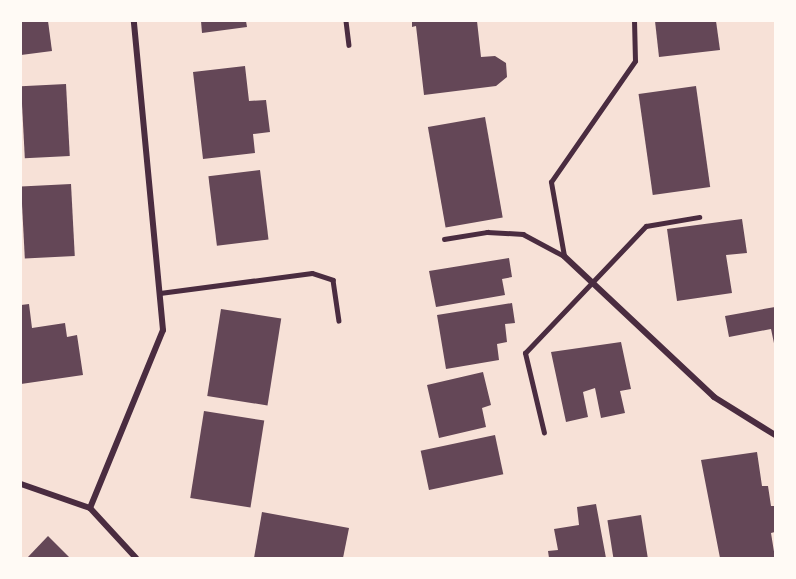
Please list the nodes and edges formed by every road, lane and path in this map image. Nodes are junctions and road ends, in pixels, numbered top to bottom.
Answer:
1 (134, 21) edge
2 (346, 21) edge
3 (634, 21) edge
4 (349, 45) dead end
5 (699, 217) dead end
6 (444, 239) dead end
7 (564, 256) junction
8 (592, 282) junction
9 (160, 293) junction
10 (339, 321) dead end
11 (544, 433) dead end
12 (775, 435) edge
13 (21, 484) edge
14 (90, 508) junction
15 (136, 558) edge

1 - 9 street
2 - 4 lane
3 - 7 lane
5 - 8 lane
6 - 7 lane
7 - 8 street
8 - 11 lane
8 - 12 street
9 - 10 lane
9 - 14 street
13 - 14 street
14 - 15 street

